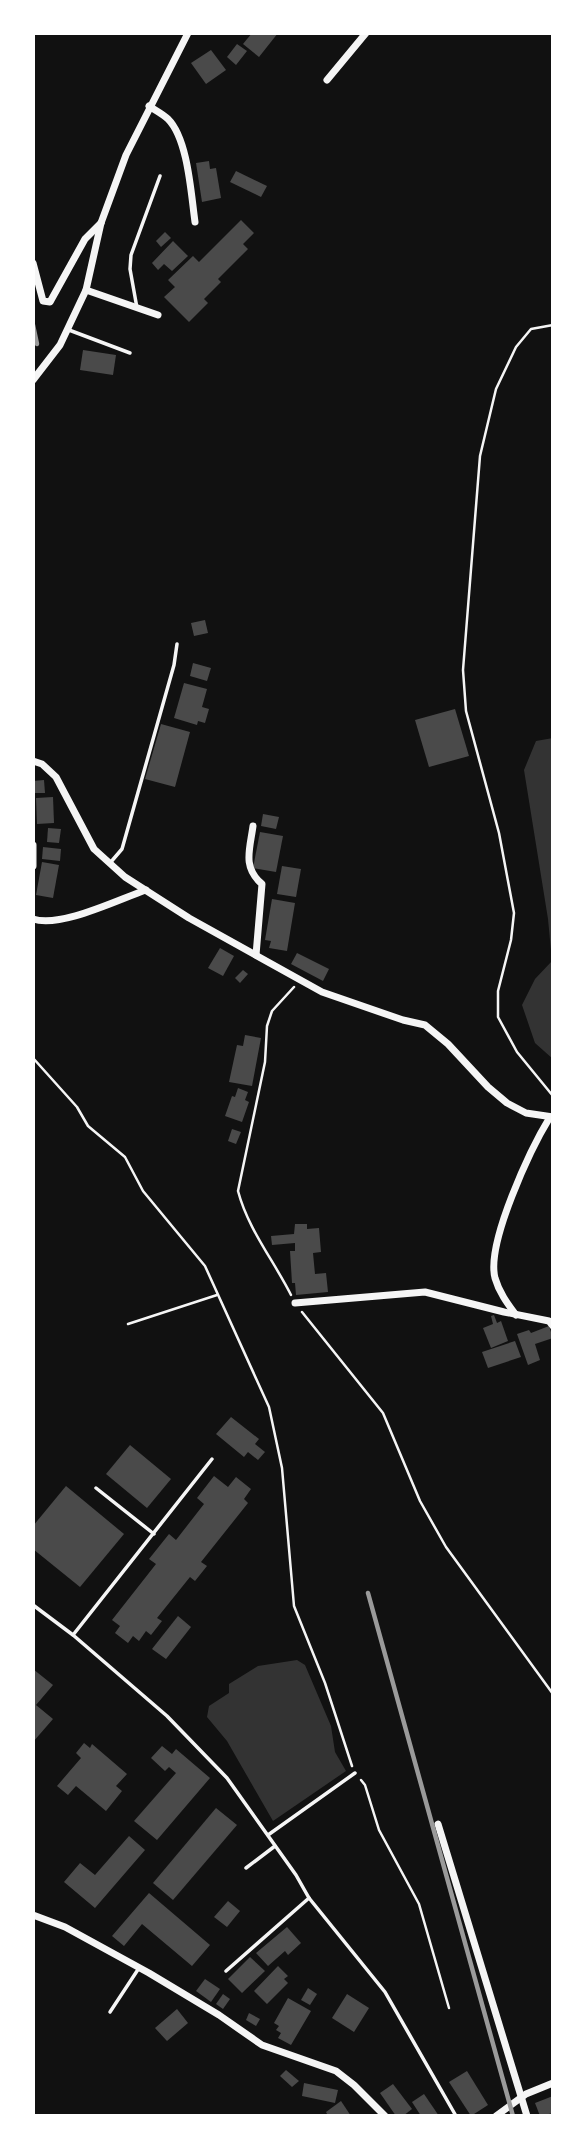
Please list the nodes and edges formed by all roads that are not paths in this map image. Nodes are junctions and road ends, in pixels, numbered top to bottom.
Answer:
1 (188, 33) edge
2 (366, 33) edge
3 (327, 80) dead end
4 (149, 106) junction
5 (160, 176) dead end
6 (195, 222) dead end
7 (101, 223) junction
8 (33, 263) edge
9 (86, 290) junction
10 (138, 309) junction
11 (158, 315) dead end
12 (67, 330) junction
13 (130, 353) dead end
14 (33, 380) edge
15 (177, 644) dead end
16 (33, 761) edge
17 (253, 826) dead end
18 (33, 845) edge
19 (110, 863) junction
20 (33, 866) edge
21 (146, 890) junction
22 (33, 919) edge
23 (256, 955) junction
24 (552, 1117) edge
25 (295, 1303) road end
26 (516, 1315) junction
27 (553, 1326) edge
28 (212, 1459) dead end
29 (96, 1488) dead end
30 (153, 1534) junction
31 (33, 1605) edge
32 (74, 1635) junction
33 (355, 1773) road end
34 (438, 1824) dead end
35 (267, 1835) junction
36 (275, 1846) junction
37 (246, 1868) dead end
38 (309, 1898) junction
39 (33, 1915) edge
40 (139, 1968) junction
41 (226, 1971) dead end
42 (110, 2012) dead end
43 (553, 2083) edge
44 (521, 2097) junction
45 (385, 2116) edge
46 (456, 2116) edge
47 (496, 2116) edge
48 (527, 2116) edge

1 - 4 street
2 - 3 street
4 - 6 street
4 - 7 street
5 - 10 lane
7 - 8 street
7 - 9 street
9 - 10 street
9 - 12 street
10 - 11 street
12 - 13 lane
12 - 14 street
15 - 19 lane
16 - 19 street
17 - 23 street
18 - 20 street
19 - 21 street
21 - 22 street
21 - 23 street
23 - 24 street
24 - 26 street
25 - 26 street
26 - 27 street
28 - 30 lane
29 - 30 lane
30 - 32 lane
31 - 32 lane
32 - 35 lane
33 - 35 lane
34 - 44 street
35 - 36 lane
36 - 37 lane
36 - 38 lane
38 - 41 lane
38 - 46 lane
39 - 40 street
40 - 42 lane
40 - 45 street
43 - 44 street
44 - 47 street
44 - 48 street

